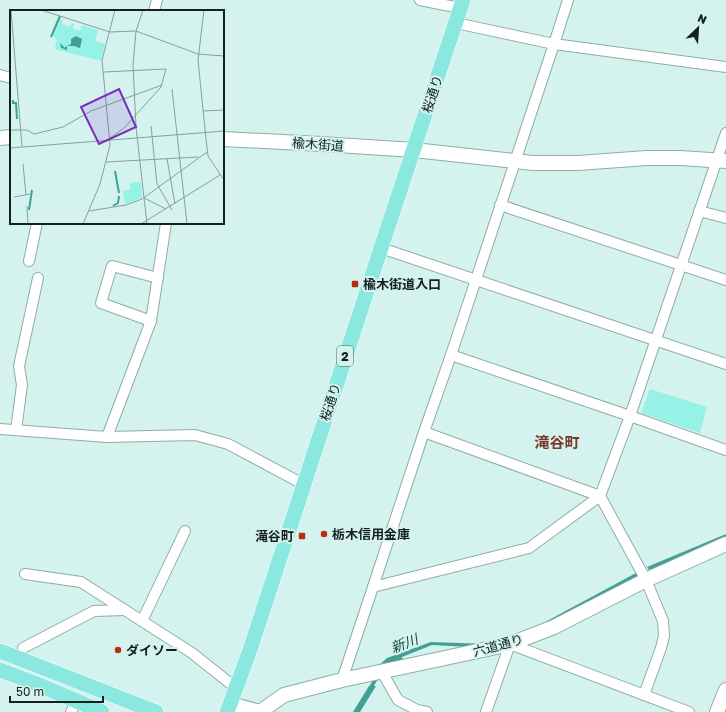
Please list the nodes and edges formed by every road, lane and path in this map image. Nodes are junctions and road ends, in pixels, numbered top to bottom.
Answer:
1 (157, 0) edge
2 (420, 0) edge
3 (568, 0) edge
4 (154, 10) edge
5 (460, 10) edge
6 (554, 44) junction
7 (726, 66) edge
8 (0, 75) edge
9 (10, 78) edge
10 (726, 133) edge
11 (10, 137) edge
12 (0, 138) edge
13 (224, 138) edge
14 (414, 150) junction
15 (514, 161) junction
16 (721, 161) edge
17 (500, 205) junction
18 (699, 211) junction
19 (726, 218) edge
20 (37, 224) edge
21 (166, 224) edge
22 (381, 248) junction
23 (29, 261) dead end
24 (681, 264) junction
25 (38, 278) dead end
26 (158, 278) junction
27 (475, 279) junction
28 (726, 280) edge
29 (151, 321) junction
30 (656, 341) junction
31 (450, 355) junction
32 (726, 364) edge
33 (630, 416) junction
34 (0, 429) edge
35 (16, 430) junction
36 (424, 432) junction
37 (107, 437) junction
38 (726, 450) edge
39 (303, 484) junction
40 (600, 496) junction
41 (185, 532) dead end
42 (726, 544) edge
43 (25, 574) dead end
44 (646, 580) junction
45 (373, 587) junction
46 (125, 610) junction
47 (142, 621) junction
48 (510, 644) junction
49 (23, 648) dead end
50 (0, 651) edge
51 (0, 670) edge
52 (377, 673) junction
53 (342, 680) junction
54 (236, 688) junction
55 (726, 690) edge
56 (644, 695) junction
57 (74, 707) edge
58 (229, 708) edge
59 (102, 712) edge
60 (156, 712) edge
61 (260, 712) edge
62 (428, 712) edge
63 (486, 712) edge
64 (689, 712) edge
65 (717, 712) edge

1 - 4 street
2 - 5 street
3 - 6 street
5 - 6 street
5 - 14 main road, 桜通り / 2
6 - 7 street
6 - 15 street
8 - 9 street
10 - 16 street
11 - 12 street
13 - 14 street, 楡木街道
14 - 15 street, 楡木街道
14 - 22 main road, 桜通り / 2
15 - 16 street, 楡木街道
15 - 17 street
16 - 18 street
17 - 24 street
17 - 27 street
18 - 19 street
18 - 24 street
20 - 23 street
21 - 26 street
22 - 27 street
22 - 39 main road, 桜通り / 2
24 - 28 street
24 - 30 street
25 - 35 street
26 - 29 street
26 - 29 street
27 - 30 street
27 - 31 street
29 - 37 street
30 - 32 street
30 - 33 street
31 - 33 street
31 - 36 street
33 - 38 street
33 - 40 street
34 - 35 street
35 - 37 street
36 - 40 street
36 - 45 street
37 - 39 street
39 - 54 main road, 桜通り / 2
40 - 44 street
40 - 45 street
41 - 47 street
42 - 44 street, 六道通り
43 - 46 street
44 - 48 street, 六道通り
44 - 56 street
45 - 53 street
46 - 47 street
46 - 49 street
47 - 54 street
48 - 52 street, 六道通り
48 - 56 street
48 - 63 street
50 - 60 main road
51 - 57 main road
52 - 53 street, 六道通り
52 - 62 street
53 - 61 street, 六道通り
54 - 58 main road, 桜通り / 2
55 - 65 street
56 - 64 street
57 - 59 main road
58 - 61 street, 六道通り

